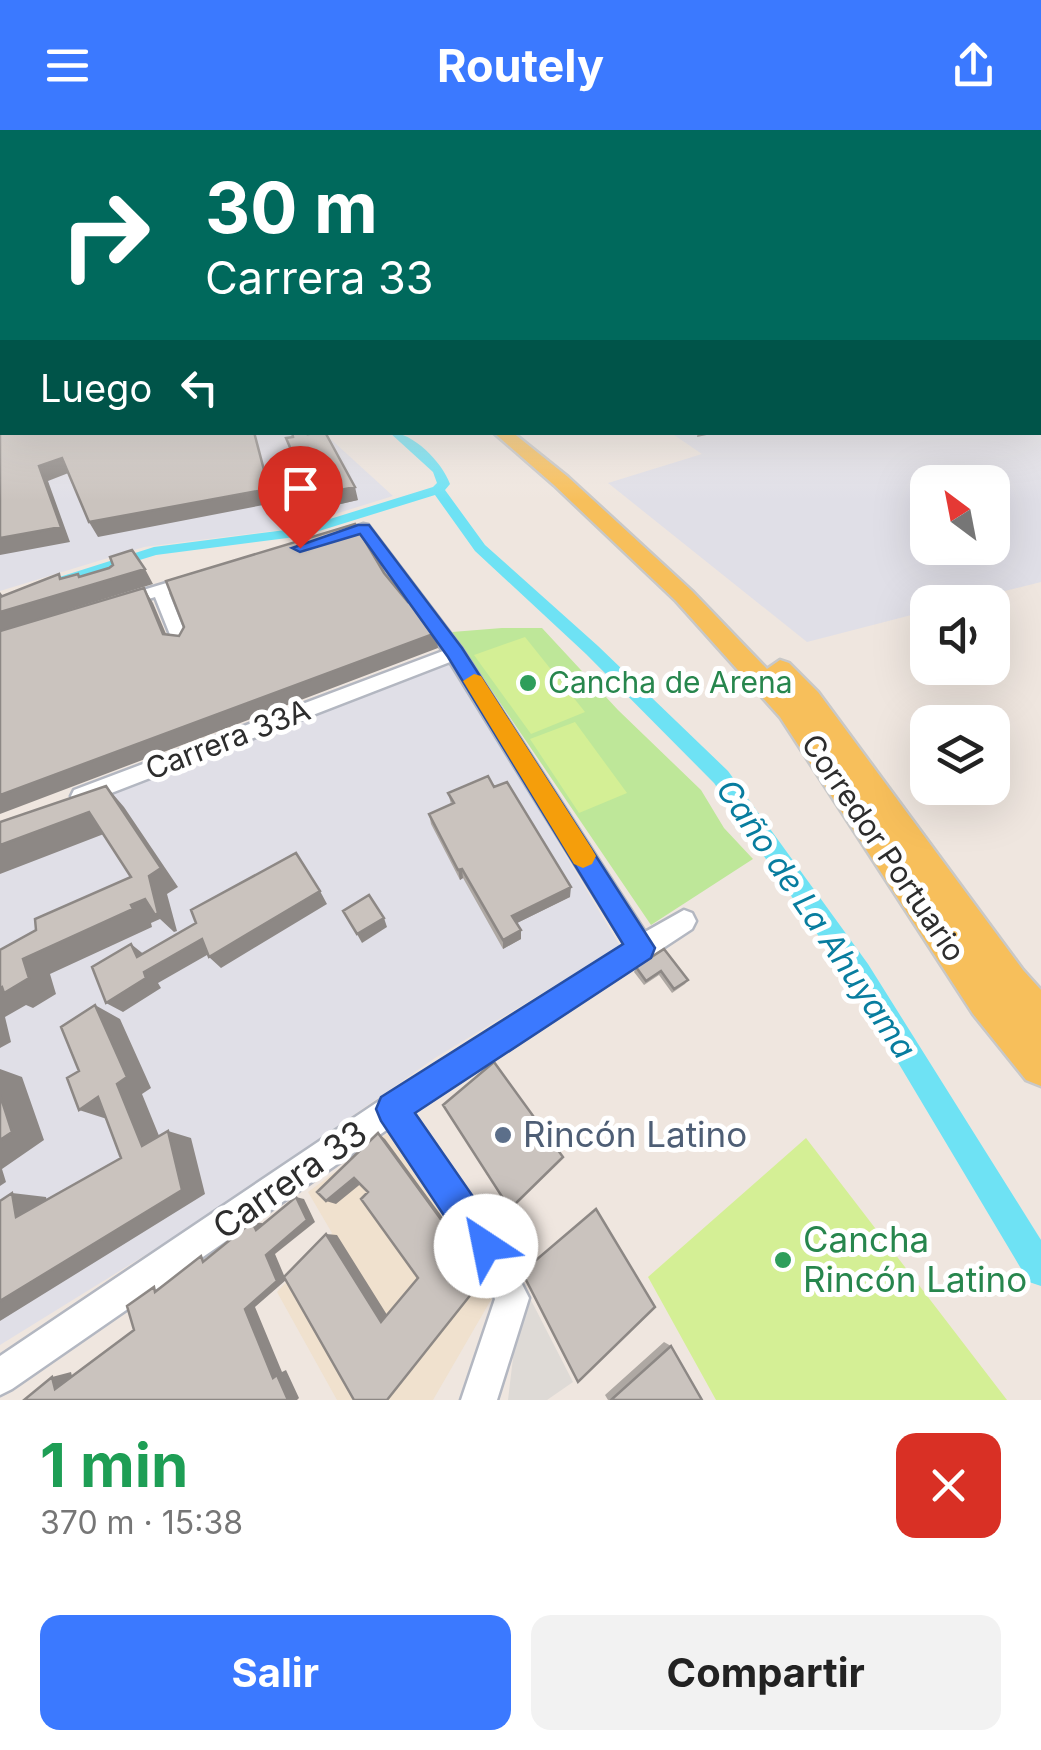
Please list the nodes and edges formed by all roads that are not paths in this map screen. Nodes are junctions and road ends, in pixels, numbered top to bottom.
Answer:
1 (505, 435) edge
2 (522, 435) edge
3 (316, 542) edge
4 (208, 576) edge
5 (160, 591) junction
6 (107, 607) edge
7 (181, 643) edge
8 (456, 652) junction
9 (69, 800) edge
10 (684, 921) dead end
11 (641, 948) junction
12 (1041, 1020) edge
13 (1041, 1064) edge
14 (392, 1109) junction
15 (0, 1377) edge
16 (479, 1400) edge

1 - 13 main road, Corredor Portuario
2 - 12 main road, Corredor Portuario
3 - 8 street
4 - 5 street
5 - 6 street
5 - 7 street
8 - 9 street, Carrera 33A
8 - 11 street
10 - 11 street, Carrera 33
11 - 14 street, Carrera 33
14 - 15 street, Carrera 33
14 - 16 street

